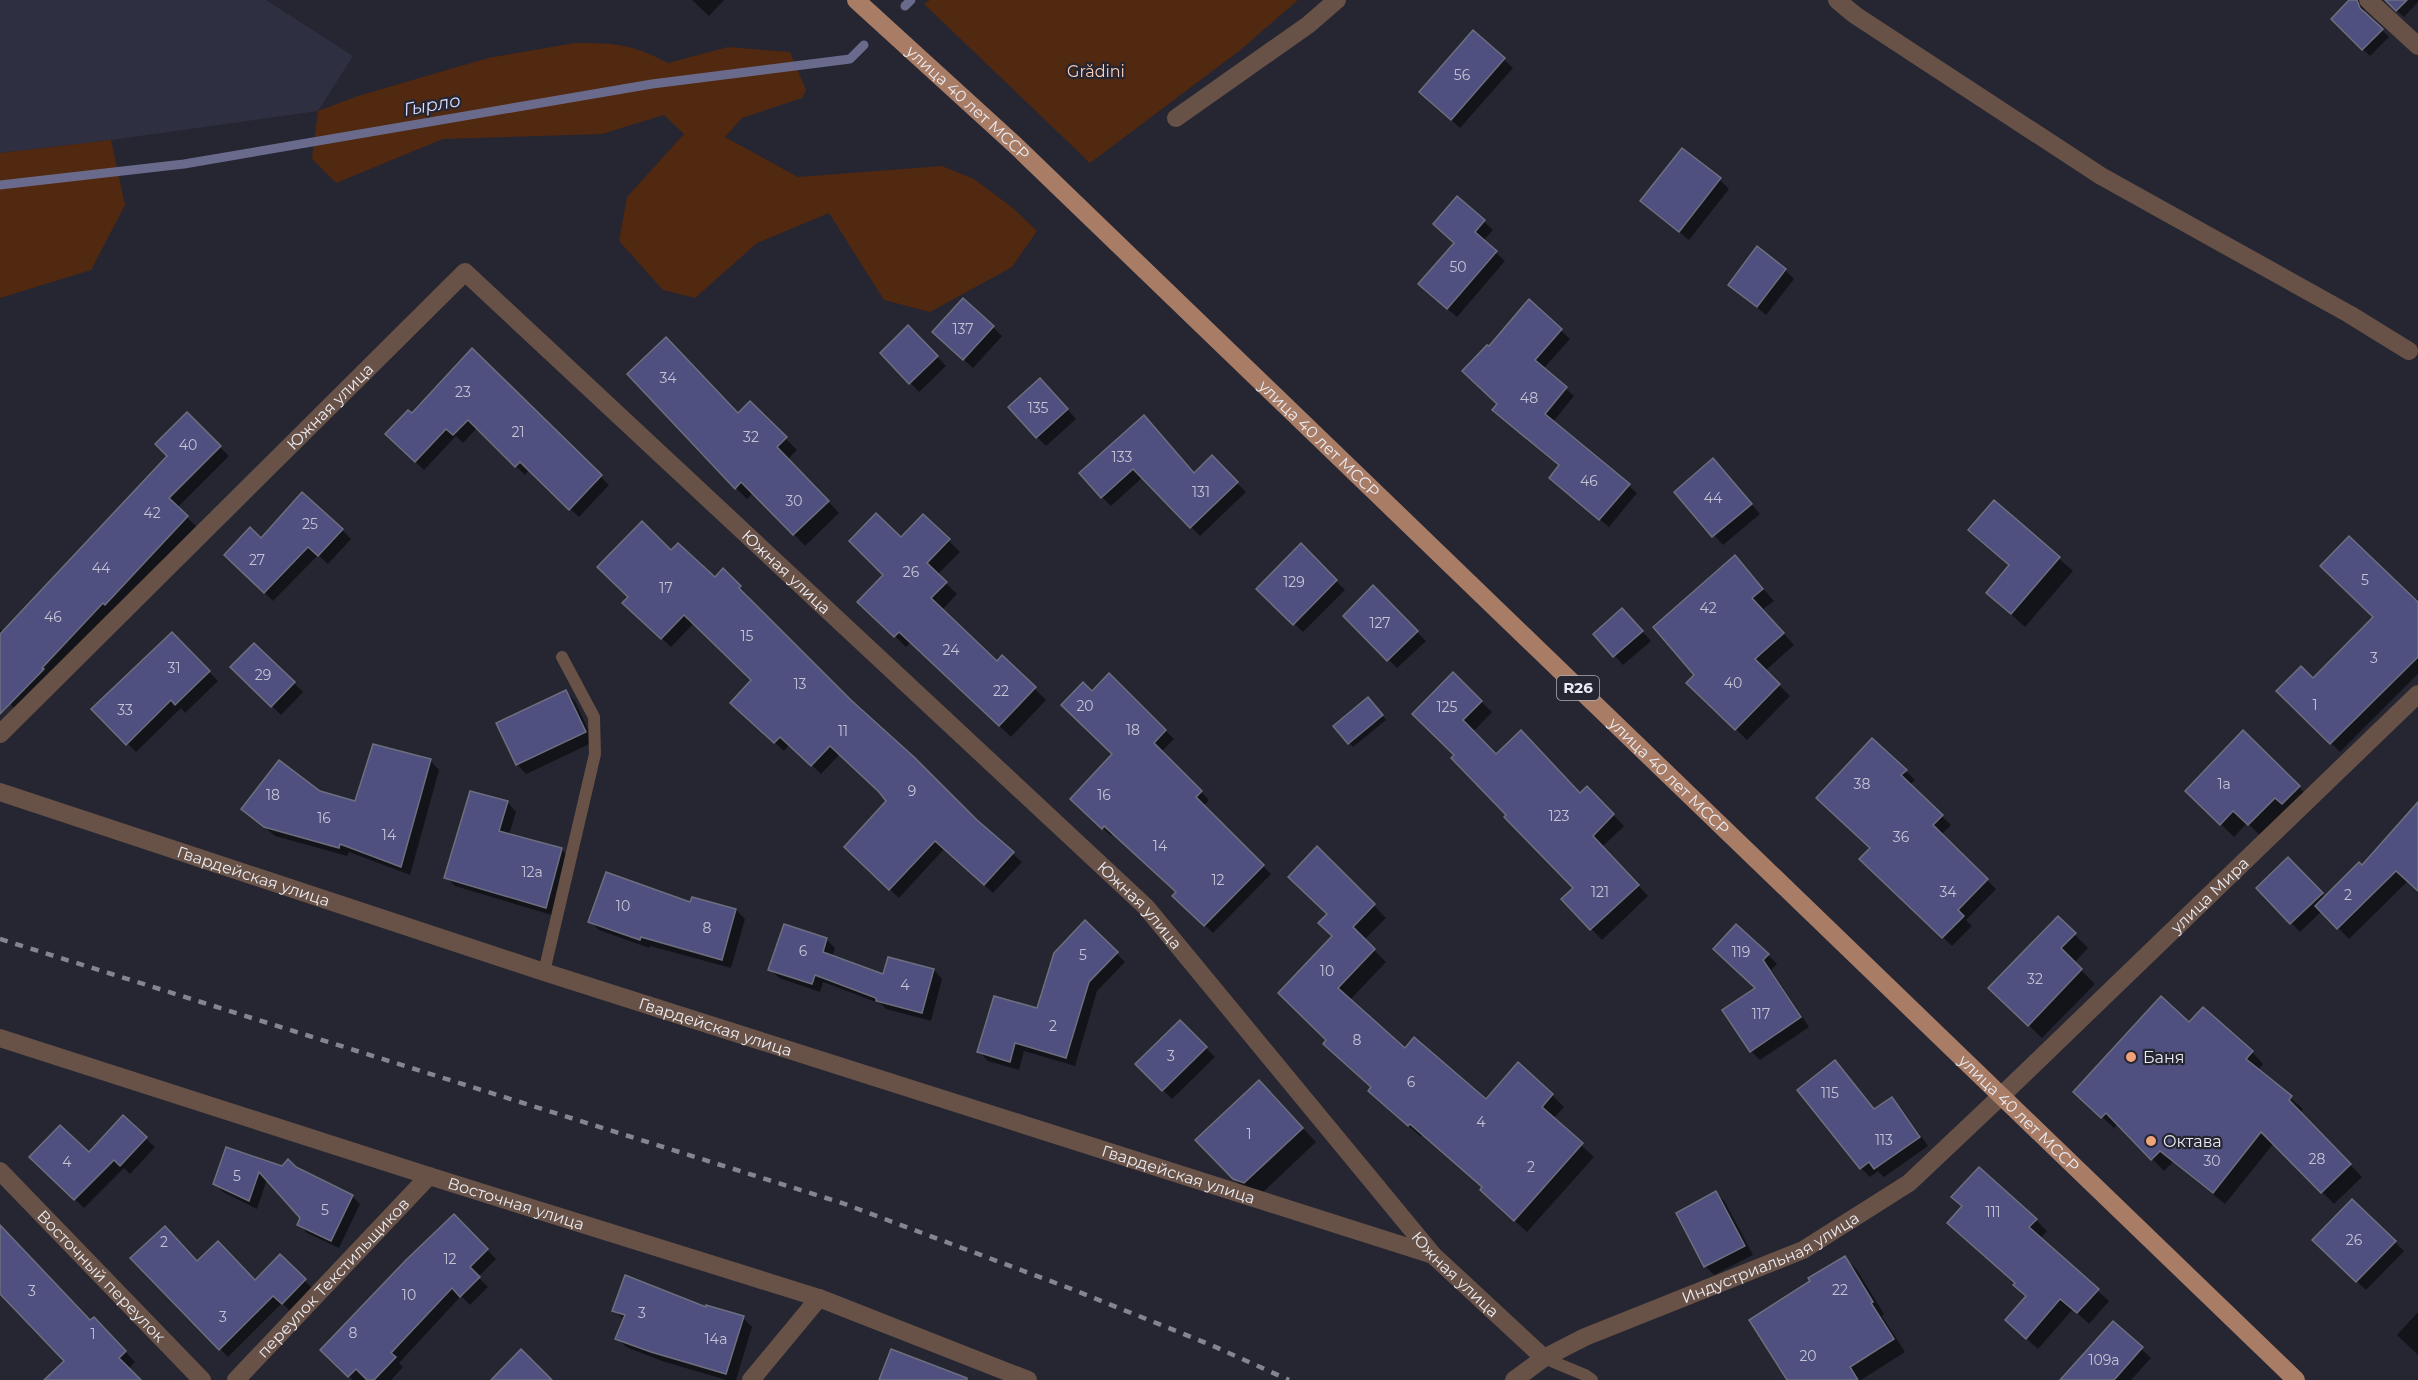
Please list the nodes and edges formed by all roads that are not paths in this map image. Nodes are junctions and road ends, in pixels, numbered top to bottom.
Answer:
1 (856, 0) edge
2 (1337, 0) edge
3 (1837, 0) edge
4 (2368, 0) edge
5 (2418, 46) edge
6 (1176, 118) dead end
7 (2409, 351) dead end
8 (562, 657) dead end
9 (2418, 694) edge
10 (0, 734) edge
11 (0, 792) edge
12 (544, 972) junction
13 (0, 1038) edge
14 (2001, 1097) junction
15 (0, 1171) edge
16 (429, 1176) junction
17 (1433, 1255) junction
18 (819, 1298) junction
19 (1544, 1358) junction
20 (1588, 1378) edge
21 (202, 1380) edge
22 (236, 1380) edge
23 (751, 1380) edge
24 (1028, 1380) edge
25 (1514, 1380) edge
26 (2296, 1380) edge

1 - 14 main road, улица 40 лет МССР / R26
2 - 6 street
3 - 7 street
4 - 5 street
8 - 12 lane
9 - 14 street, улица Мира
10 - 17 street, Южная улица
11 - 12 street, Гвардейская улица
12 - 17 street, Гвардейская улица
13 - 16 street, Восточная улица
14 - 19 street, Индустриальная улица
14 - 26 main road, улица 40 лет МССР / R26
15 - 21 street, Восточный переулок
16 - 18 street, Восточная улица
16 - 22 street, переулок Текстильщиков
17 - 19 street, Южная улица
18 - 23 street
18 - 24 street, Восточная улица
19 - 20 lane
19 - 25 street, Индустриальная улица

